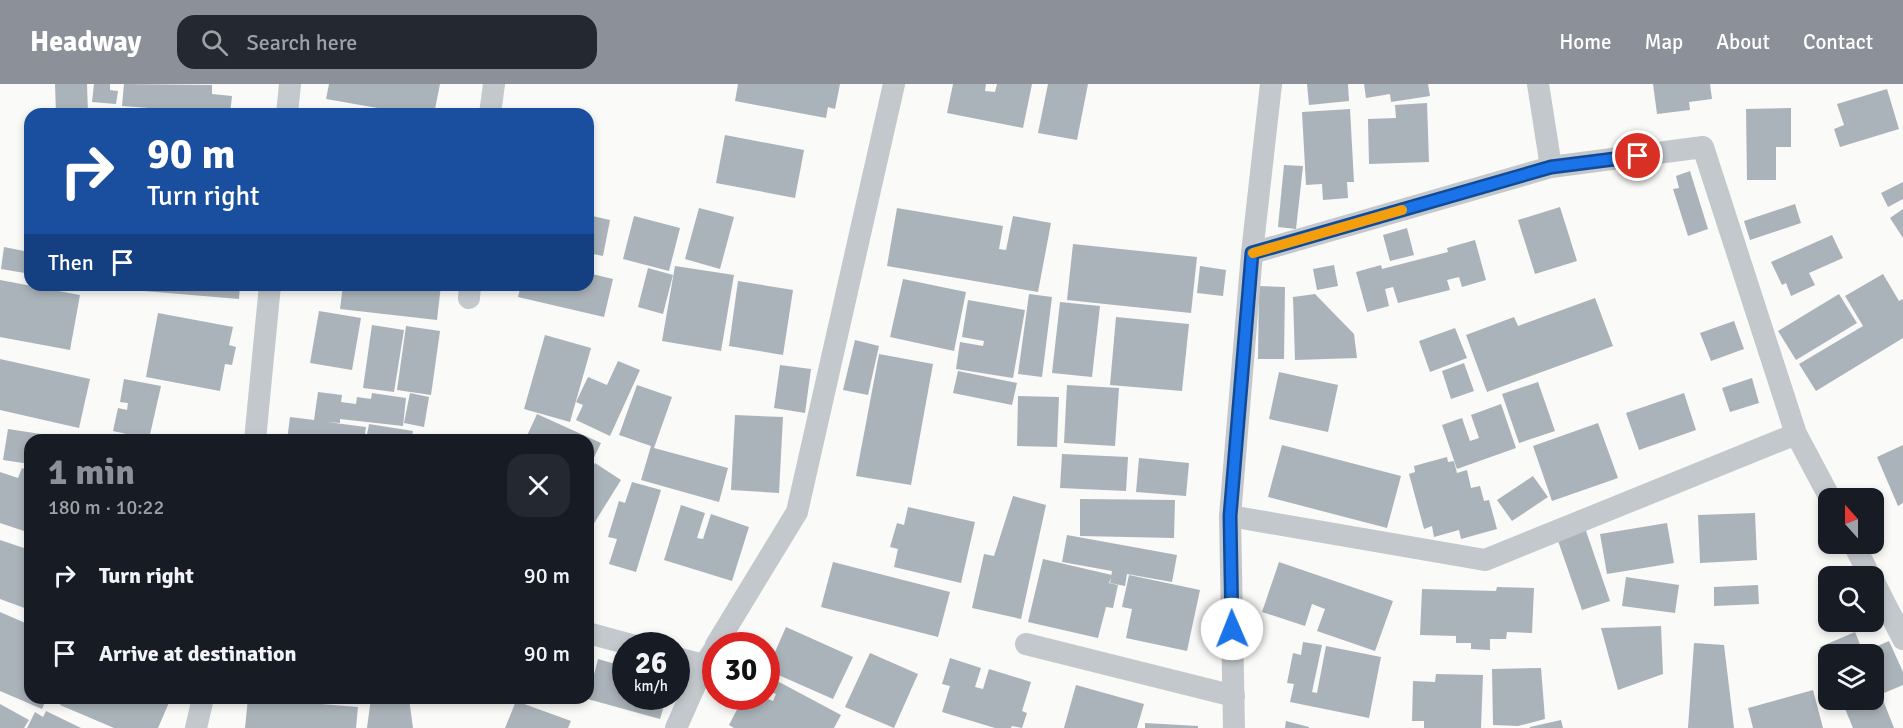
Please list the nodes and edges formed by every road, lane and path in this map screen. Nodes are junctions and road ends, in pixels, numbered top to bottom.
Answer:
1 (290, 84) edge
2 (494, 84) edge
3 (894, 84) edge
4 (1271, 84) edge
5 (1538, 84) edge
6 (288, 108) edge
7 (491, 108) edge
8 (1551, 167) junction
9 (1252, 253) junction
10 (269, 291) edge
11 (256, 434) edge
12 (1796, 434) junction
13 (1825, 488) edge
14 (1230, 516) junction
15 (1884, 602) edge
16 (724, 632) edge
17 (594, 635) edge
18 (1903, 639) edge
19 (612, 640) edge
20 (1026, 644) dead end
21 (702, 673) edge
22 (1234, 696) junction
23 (202, 704) edge
24 (196, 728) edge
25 (676, 728) edge
26 (1234, 728) edge

1 - 6 street
2 - 7 street
3 - 16 street
4 - 9 street
5 - 8 street
8 - 9 street
8 - 12 street
9 - 14 street
10 - 11 street
12 - 13 street
12 - 14 street
14 - 22 street
15 - 18 street
17 - 19 street
20 - 22 street
21 - 25 street
22 - 26 street
23 - 24 street

